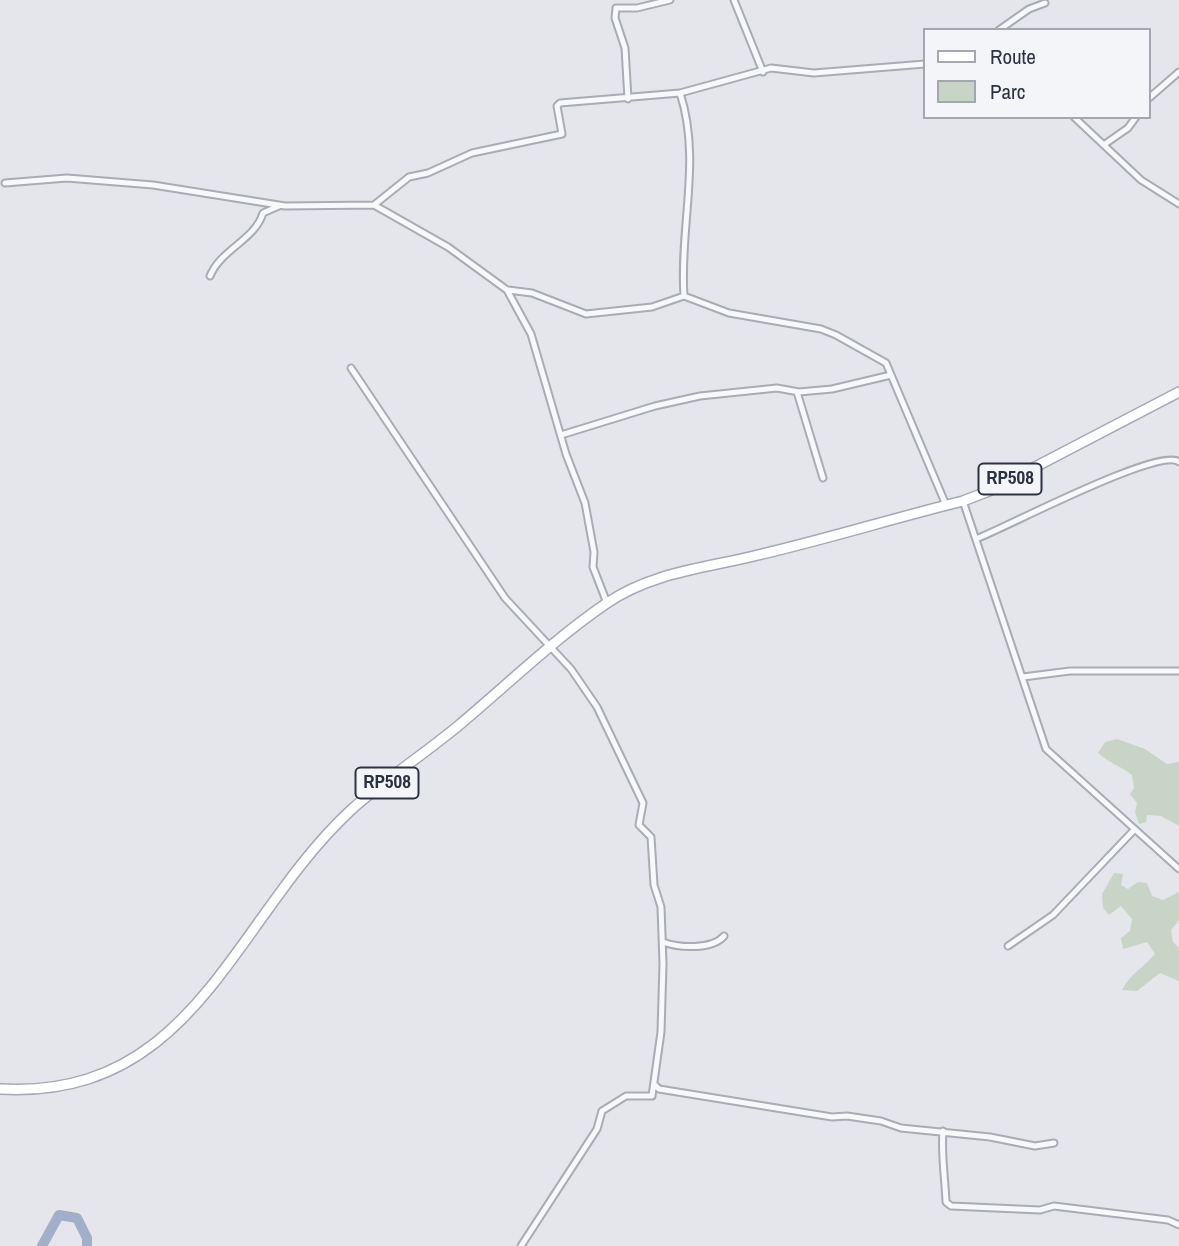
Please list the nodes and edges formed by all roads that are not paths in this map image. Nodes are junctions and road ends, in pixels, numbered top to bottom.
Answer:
1 (670, 0) edge
2 (734, 0) edge
3 (1045, 4) dead end
4 (1002, 28) edge
5 (923, 64) edge
6 (763, 72) junction
7 (1179, 72) edge
8 (680, 93) junction
9 (1151, 96) edge
10 (628, 99) junction
11 (1076, 119) edge
12 (1135, 119) edge
13 (1105, 144) junction
14 (5, 183) dead end
15 (280, 205) junction
16 (374, 205) junction
17 (1179, 205) edge
18 (210, 276) dead end
19 (507, 290) junction
20 (684, 296) junction
21 (351, 368) dead end
22 (891, 375) junction
23 (797, 392) junction
24 (1179, 392) edge
25 (561, 435) junction
26 (1179, 462) edge
27 (823, 478) dead end
28 (963, 501) junction
29 (946, 505) junction
30 (976, 539) junction
31 (607, 603) junction
32 (551, 648) junction
33 (1179, 671) edge
34 (1023, 677) junction
35 (1134, 830) junction
36 (1179, 869) edge
37 (724, 936) dead end
38 (663, 942) junction
39 (1009, 946) dead end
40 (654, 1084) junction
41 (0, 1089) edge
42 (943, 1131) junction
43 (1054, 1143) dead end
44 (1179, 1224) edge
45 (521, 1246) edge

1 - 10 street
2 - 6 street
3 - 4 street
5 - 6 street
6 - 8 street
7 - 9 street
8 - 10 street
8 - 20 street
10 - 16 street
11 - 13 street
12 - 13 street
13 - 17 street
14 - 15 street
15 - 16 street
15 - 18 street
16 - 19 street
19 - 20 street
19 - 25 street
20 - 22 street
21 - 32 street
22 - 23 street
22 - 29 street
23 - 25 street
23 - 27 street
24 - 28 main road, RP508
25 - 31 street
26 - 30 street
28 - 29 main road, RP508
28 - 30 street
29 - 31 main road, RP508
30 - 34 street
31 - 32 main road, RP508
32 - 38 street
32 - 41 main road, RP508
33 - 34 street
34 - 35 street
35 - 36 street
35 - 39 street
37 - 38 street
38 - 40 street
40 - 42 street
40 - 45 street
42 - 43 street
42 - 44 street

